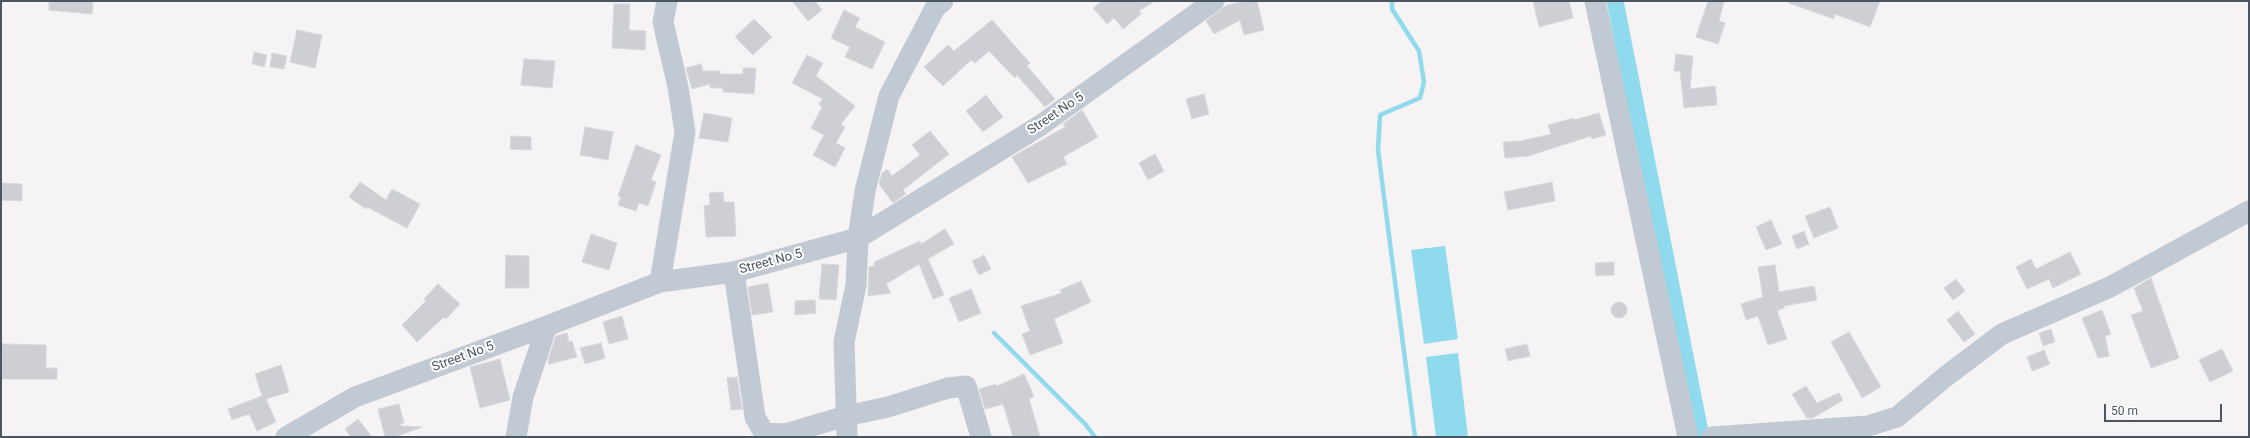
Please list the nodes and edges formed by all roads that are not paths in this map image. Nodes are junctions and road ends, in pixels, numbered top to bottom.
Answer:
1 (667, 1) edge
2 (943, 1) edge
3 (1214, 1) edge
4 (1595, 1) edge
5 (2249, 211) edge
6 (858, 238) junction
7 (734, 272) junction
8 (660, 282) junction
9 (548, 326) junction
10 (846, 416) junction
11 (1717, 436) edge
12 (286, 437) edge
13 (516, 437) edge
14 (847, 437) edge
15 (981, 437) edge
16 (1688, 437) edge

1 - 8 street
2 - 6 street
3 - 6 street, Street No 5
4 - 16 street
5 - 11 street
6 - 7 street, Street No 5
6 - 10 street
7 - 8 street, Street No 5
7 - 10 street
8 - 9 street, Street No 5
9 - 12 street, Street No 5
9 - 13 street
10 - 14 street
10 - 15 street

